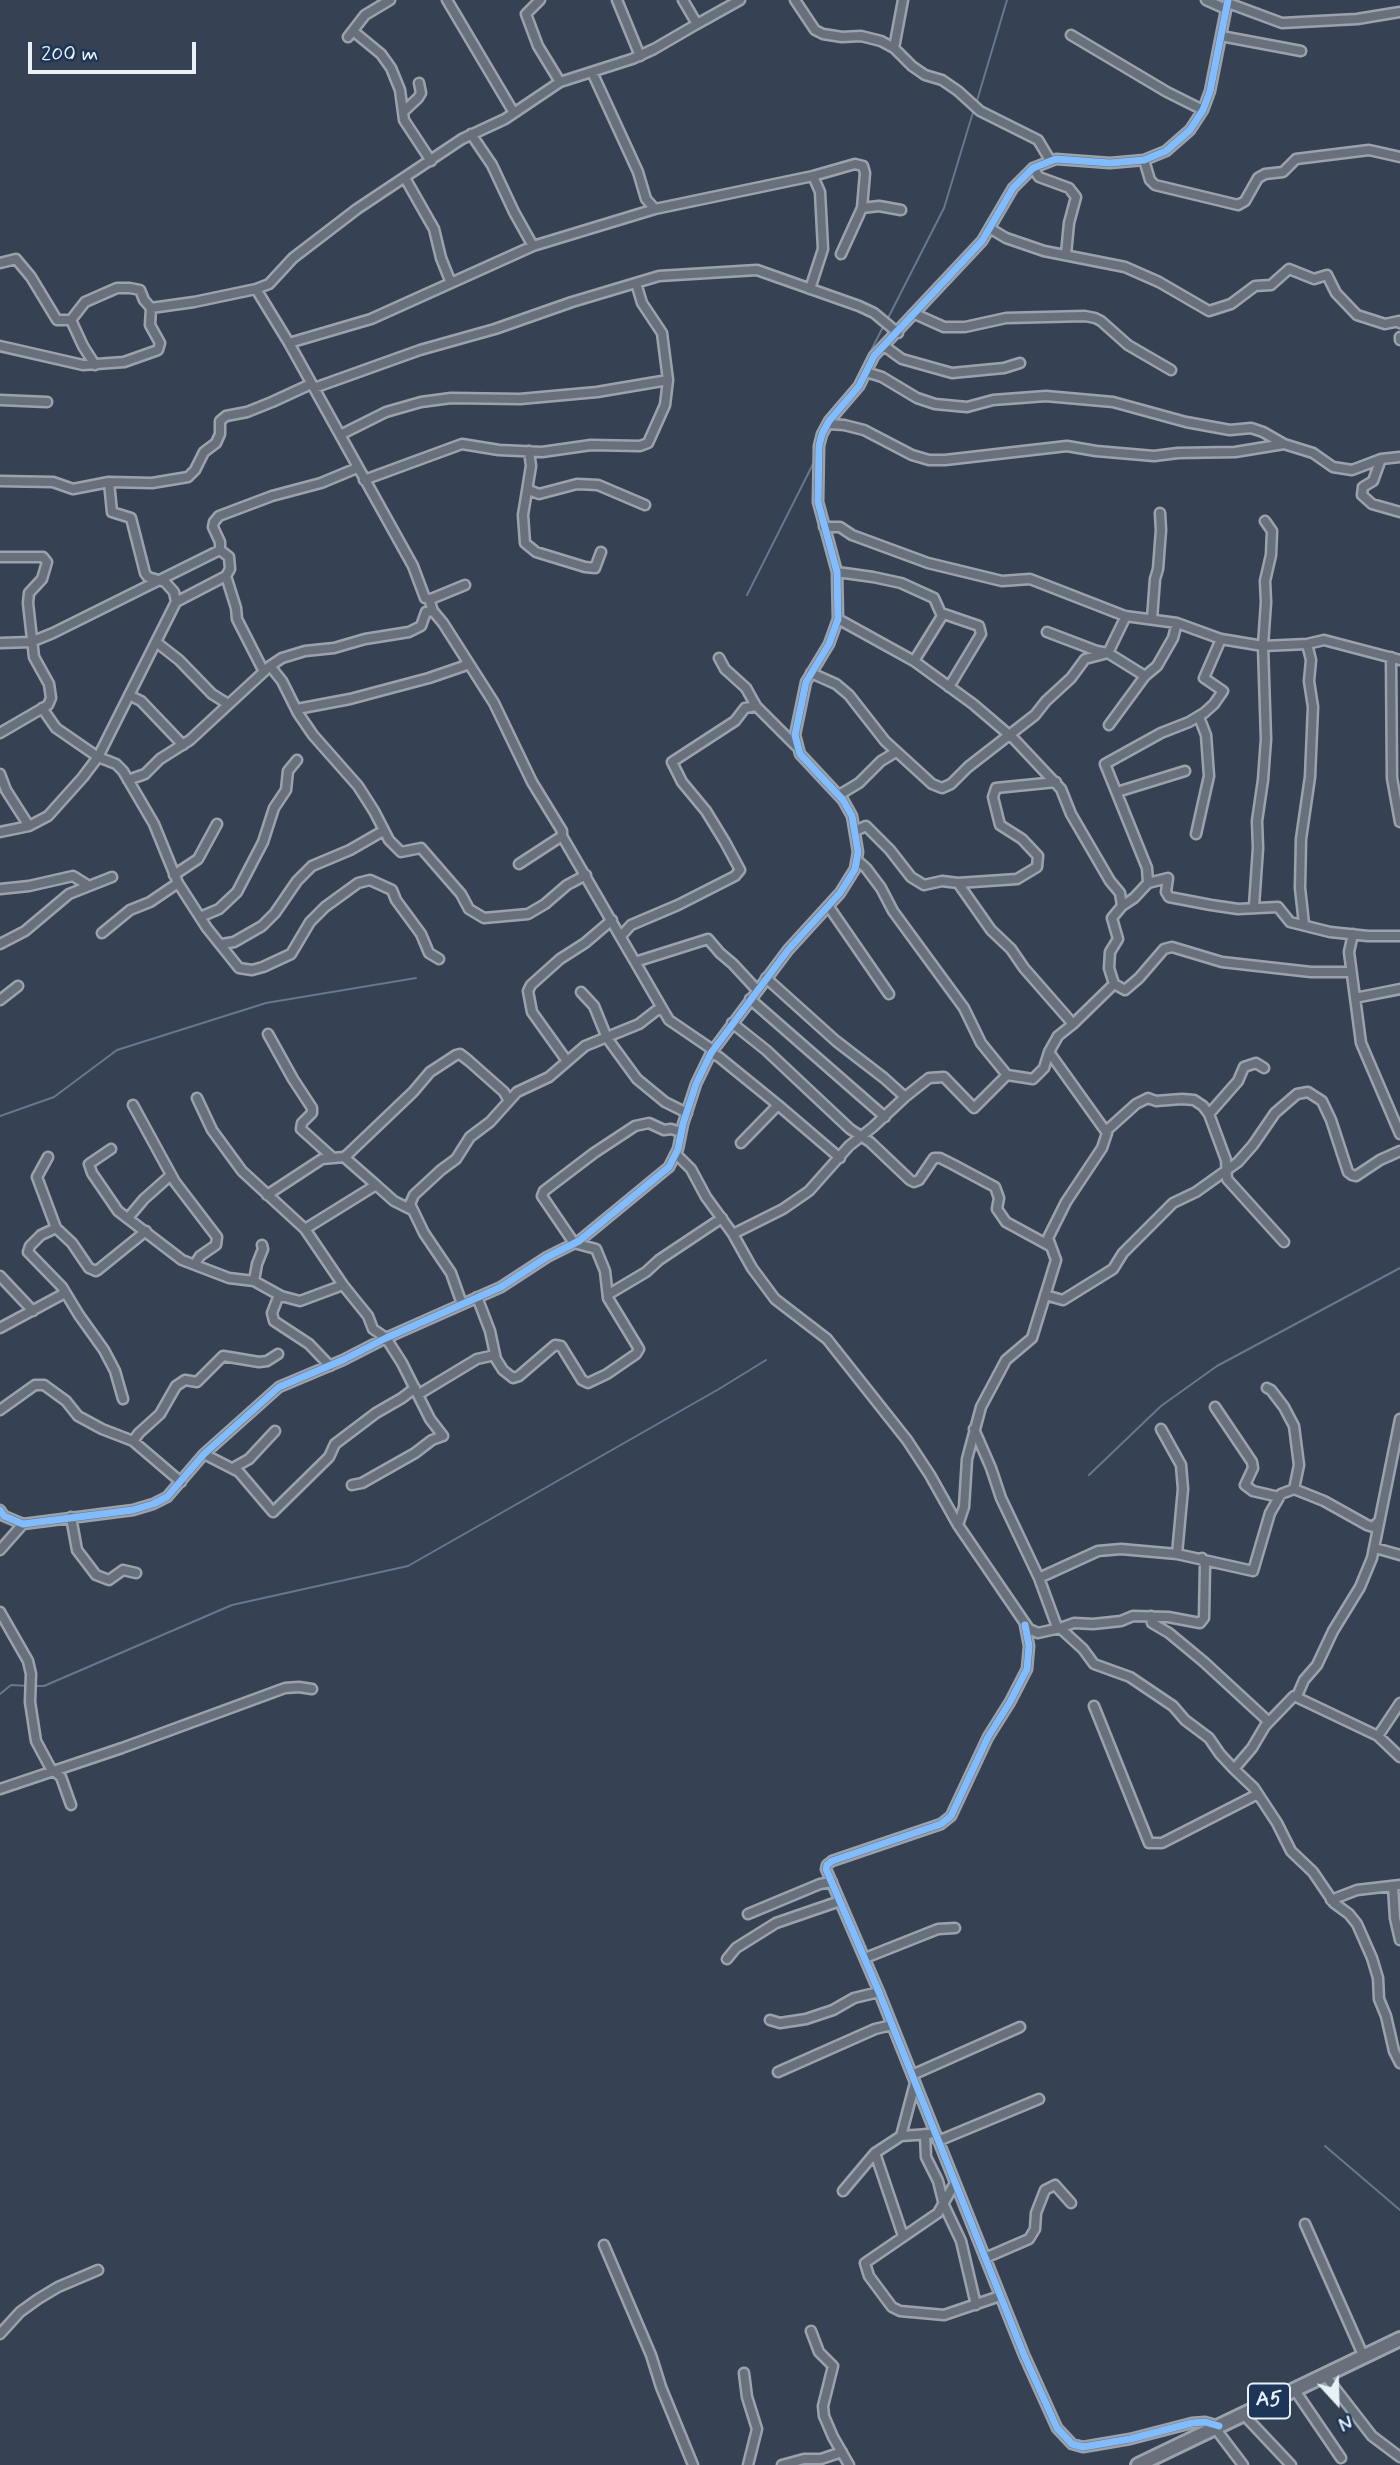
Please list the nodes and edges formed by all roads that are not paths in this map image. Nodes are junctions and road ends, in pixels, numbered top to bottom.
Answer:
1 (390, 0) edge
2 (447, 0) edge
3 (540, 0) edge
4 (617, 0) edge
5 (682, 0) edge
6 (740, 0) edge
7 (794, 0) edge
8 (903, 0) edge
9 (1206, 0) edge
10 (1227, 4) edge
11 (1400, 12) edge
12 (697, 24) junction
13 (1071, 35) dead end
14 (1221, 36) junction
15 (894, 48) junction
16 (1301, 51) dead end
17 (640, 56) junction
18 (592, 72) junction
19 (560, 82) junction
20 (419, 83) dead end
21 (1203, 110) junction
22 (403, 111) junction
23 (514, 113) junction
24 (471, 134) junction
25 (1400, 158) edge
26 (1050, 160) junction
27 (1144, 160) junction
28 (432, 161) junction
29 (1033, 168) junction
30 (813, 176) junction
31 (405, 178) junction
32 (862, 208) junction
33 (655, 209) junction
34 (901, 210) dead end
35 (991, 229) junction
36 (533, 246) junction
37 (841, 254) dead end
38 (1066, 254) junction
39 (0, 263) edge
40 (451, 283) junction
41 (636, 283) junction
42 (256, 289) junction
43 (810, 289) junction
44 (151, 308) junction
45 (915, 314) junction
46 (71, 320) junction
47 (1400, 323) edge
48 (898, 333) junction
49 (289, 343) junction
50 (0, 346) edge
51 (884, 346) junction
52 (1020, 363) dead end
53 (95, 365) junction
54 (1171, 370) dead end
55 (866, 372) junction
56 (668, 380) junction
57 (312, 386) junction
58 (0, 400) edge
59 (47, 402) dead end
60 (828, 424) junction
61 (340, 435) junction
62 (1284, 444) junction
63 (529, 451) junction
64 (1400, 457) edge
65 (1381, 458) junction
66 (357, 468) junction
67 (364, 480) junction
68 (0, 481) edge
69 (109, 482) junction
70 (529, 490) junction
71 (645, 505) dead end
72 (1400, 512) edge
73 (1160, 513) dead end
74 (1265, 521) dead end
75 (824, 527) junction
76 (220, 550) junction
77 (601, 552) dead end
78 (0, 557) edge
79 (837, 572) junction
80 (226, 576) junction
81 (161, 579) junction
82 (465, 585) dead end
83 (429, 600) junction
84 (176, 602) junction
85 (433, 611) junction
86 (941, 613) junction
87 (1126, 616) junction
88 (838, 619) junction
89 (1152, 619) junction
90 (1177, 623) junction
91 (1047, 632) dead end
92 (1222, 639) junction
93 (31, 642) junction
94 (156, 642) junction
95 (0, 643) edge
96 (1307, 644) junction
97 (1263, 646) junction
98 (1108, 653) junction
99 (719, 658) dead end
100 (1396, 659) edge
101 (914, 661) junction
102 (467, 662) junction
103 (267, 668) junction
104 (811, 673) junction
105 (1145, 676) junction
106 (949, 687) junction
107 (129, 695) junction
108 (228, 704) junction
109 (756, 706) junction
110 (42, 708) junction
111 (297, 709) junction
112 (1199, 717) junction
113 (1109, 724) dead end
114 (0, 733) edge
115 (1009, 734) junction
116 (183, 744) junction
117 (796, 746) junction
118 (896, 752) junction
119 (98, 757) junction
120 (297, 760) dead end
121 (1185, 771) dead end
122 (0, 775) edge
123 (128, 780) junction
124 (1056, 782) junction
125 (1117, 792) junction
126 (839, 795) junction
127 (1400, 822) edge
128 (217, 824) dead end
129 (29, 826) junction
130 (383, 831) junction
131 (856, 831) junction
132 (0, 832) edge
133 (1196, 834) dead end
134 (562, 836) junction
135 (857, 860) junction
136 (519, 864) dead end
137 (586, 874) junction
138 (112, 877) dead end
139 (176, 879) junction
140 (958, 883) junction
141 (1148, 883) junction
142 (89, 886) junction
143 (0, 889) edge
144 (1122, 906) junction
145 (1254, 906) junction
146 (829, 908) junction
147 (200, 917) junction
148 (612, 920) junction
149 (1304, 924) junction
150 (102, 933) dead end
151 (1353, 934) junction
152 (621, 936) junction
153 (1400, 936) edge
154 (0, 944) edge
155 (222, 944) junction
156 (439, 959) dead end
157 (635, 962) junction
158 (1351, 972) junction
159 (766, 978) junction
160 (1114, 984) junction
161 (18, 986) dead end
162 (1400, 989) edge
163 (757, 990) junction
164 (581, 992) dead end
165 (889, 994) dead end
166 (1355, 998) junction
167 (750, 999) junction
168 (0, 1000) edge
169 (663, 1010) junction
170 (732, 1023) junction
171 (1073, 1024) junction
172 (268, 1034) dead end
173 (607, 1038) junction
174 (712, 1052) junction
175 (1049, 1052) junction
176 (567, 1061) junction
177 (1264, 1068) dead end
178 (1007, 1075) junction
179 (905, 1097) junction
180 (197, 1098) dead end
181 (509, 1101) junction
182 (134, 1105) dead end
183 (778, 1105) junction
184 (687, 1113) junction
185 (1209, 1114) junction
186 (885, 1117) junction
187 (1107, 1130) junction
188 (681, 1132) junction
189 (1400, 1134) edge
190 (861, 1136) junction
191 (741, 1143) dead end
192 (111, 1149) dead end
193 (1400, 1151) edge
194 (677, 1154) junction
195 (48, 1157) dead end
196 (332, 1157) junction
197 (344, 1157) junction
198 (840, 1158) junction
199 (1226, 1172) junction
200 (171, 1175) junction
201 (376, 1185) junction
202 (267, 1195) junction
203 (412, 1210) junction
204 (128, 1218) junction
205 (722, 1218) junction
206 (57, 1228) junction
207 (305, 1229) junction
208 (146, 1231) junction
209 (733, 1234) junction
210 (1284, 1242) dead end
211 (574, 1243) junction
212 (262, 1245) dead end
213 (1050, 1246) junction
214 (195, 1264) junction
215 (0, 1276) edge
216 (254, 1281) junction
217 (343, 1285) junction
218 (65, 1293) junction
219 (609, 1294) junction
220 (279, 1295) junction
221 (1045, 1295) junction
222 (477, 1297) junction
223 (462, 1304) junction
224 (33, 1311) junction
225 (0, 1328) edge
226 (386, 1338) junction
227 (278, 1354) dead end
228 (495, 1355) junction
229 (330, 1366) junction
230 (1266, 1388) dead end
231 (417, 1391) junction
232 (123, 1399) dead end
233 (1215, 1407) dead end
234 (0, 1410) edge
235 (1400, 1419) edge
236 (974, 1429) junction
237 (1161, 1429) dead end
238 (275, 1431) dead end
239 (133, 1441) junction
240 (204, 1454) junction
241 (233, 1468) junction
242 (181, 1482) junction
243 (352, 1485) dead end
244 (1294, 1489) junction
245 (1279, 1497) junction
246 (0, 1510) edge
247 (71, 1517) junction
248 (1378, 1522) junction
249 (23, 1524) junction
250 (958, 1525) junction
251 (1375, 1548) junction
252 (0, 1550) edge
253 (1177, 1553) junction
254 (1400, 1555) edge
255 (1202, 1558) junction
256 (136, 1573) dead end
257 (1039, 1578) junction
258 (0, 1612) edge
259 (1151, 1616) junction
260 (1025, 1625) junction
261 (1059, 1628) junction
262 (313, 1689) dead end
263 (1297, 1696) junction
264 (1400, 1703) edge
265 (1094, 1706) dead end
266 (1269, 1722) junction
267 (1378, 1736) junction
268 (1400, 1757) edge
269 (1234, 1769) junction
270 (54, 1770) junction
271 (0, 1789) edge
272 (1258, 1794) junction
273 (71, 1804) dead end
274 (831, 1882) junction
275 (1396, 1886) edge
276 (1331, 1900) junction
277 (840, 1901) junction
278 (748, 1914) dead end
279 (954, 1928) dead end
280 (1400, 1940) edge
281 (865, 1958) junction
282 (727, 1959) dead end
283 (879, 1992) junction
284 (770, 2020) dead end
285 (892, 2025) junction
286 (1020, 2027) dead end
287 (1400, 2063) edge
288 (778, 2072) dead end
289 (913, 2079) junction
290 (1039, 2099) dead end
291 (925, 2134) junction
292 (901, 2136) junction
293 (937, 2138) junction
294 (875, 2153) junction
295 (955, 2183) junction
296 (843, 2190) dead end
297 (1071, 2203) dead end
298 (944, 2205) junction
299 (1306, 2224) dead end
300 (903, 2236) junction
301 (604, 2245) dead end
302 (985, 2258) junction
303 (98, 2270) dead end
304 (1000, 2296) junction
305 (976, 2305) junction
306 (811, 2331) dead end
307 (0, 2334) edge
308 (1400, 2339) edge
309 (1363, 2355) junction
310 (744, 2373) dead end
311 (1324, 2374) junction
312 (1294, 2389) junction
313 (1243, 2414) junction
314 (1217, 2427) junction
315 (842, 2452) junction
316 (1400, 2456) edge
317 (1341, 2458) dead end
318 (1143, 2464) edge
319 (693, 2465) edge
320 (748, 2465) edge
321 (782, 2465) edge
322 (849, 2465) edge
323 (1243, 2465) edge
324 (1292, 2465) edge

1 - 22 street
2 - 23 street
3 - 19 street
4 - 17 street
5 - 12 street
6 - 12 street
7 - 15 street
8 - 15 street
9 - 10 street
10 - 11 street
10 - 14 street
12 - 17 street
13 - 21 street
14 - 16 street
14 - 21 street
15 - 26 street
17 - 18 street
18 - 19 street
18 - 33 street
19 - 23 street
20 - 22 street
21 - 27 street
22 - 28 street
23 - 24 street
24 - 28 street
24 - 36 street
25 - 27 street
26 - 27 street
26 - 29 street
28 - 31 street
29 - 35 street
29 - 38 street
30 - 32 street
30 - 33 street
30 - 43 street
31 - 40 street
31 - 42 street
32 - 34 street
32 - 37 street
33 - 36 street
35 - 38 street
35 - 45 street
36 - 40 street
38 - 47 street
39 - 46 street
40 - 49 street
41 - 43 street
41 - 56 street
41 - 57 street
42 - 44 street
42 - 49 street
43 - 48 street
44 - 46 street
44 - 53 street
45 - 48 street
45 - 54 street
46 - 53 street
48 - 51 street
49 - 57 street
50 - 53 street
51 - 52 street
51 - 55 street
55 - 60 street
55 - 62 street
56 - 61 street
56 - 63 street
57 - 61 street
57 - 69 street
58 - 59 street
60 - 62 street
60 - 75 street
61 - 66 street
62 - 65 street
63 - 67 street
63 - 70 street
64 - 65 street
65 - 72 street
66 - 67 street
66 - 76 street
67 - 83 street
68 - 69 street
69 - 81 street
70 - 71 street
70 - 77 street
73 - 89 street
74 - 97 street
75 - 79 street
75 - 87 street
76 - 80 street
76 - 81 street
78 - 93 street
79 - 86 street
79 - 88 street
80 - 84 street
80 - 103 street
81 - 84 street
81 - 93 street
82 - 83 street
83 - 85 street
84 - 94 street
85 - 102 street
85 - 103 street
86 - 101 street
86 - 106 street
87 - 89 street
87 - 98 street
88 - 101 street
88 - 104 street
89 - 90 street
90 - 92 street
90 - 105 street
91 - 98 street
92 - 97 street
92 - 112 street
93 - 95 street
93 - 110 street
94 - 107 street
94 - 108 street
96 - 97 street
96 - 100 street
96 - 149 street
97 - 145 street
98 - 105 street
98 - 115 street
99 - 109 street
100 - 127 street
101 - 106 street
102 - 111 street
102 - 134 street
103 - 108 street
103 - 111 street
104 - 117 street
104 - 118 street
105 - 113 street
106 - 115 street
107 - 116 street
107 - 119 street
108 - 116 street
109 - 117 street
109 - 152 street
110 - 114 street
110 - 119 street
111 - 130 street
112 - 125 street
112 - 133 street
115 - 118 street
115 - 124 street
116 - 123 street
117 - 126 street
118 - 126 street
119 - 123 street
119 - 129 street
120 - 147 street
121 - 125 street
122 - 129 street
123 - 139 street
124 - 140 street
124 - 144 street
125 - 141 street
126 - 131 street
128 - 139 street
129 - 132 street
130 - 137 street
130 - 155 street
131 - 135 street
131 - 140 street
134 - 136 street
134 - 137 street
135 - 146 street
135 - 178 street
137 - 148 street
138 - 142 street
139 - 147 street
139 - 150 street
140 - 171 street
141 - 144 street
141 - 145 street
142 - 143 street
142 - 154 street
144 - 160 street
145 - 149 street
146 - 159 street
146 - 165 street
147 - 155 street
148 - 152 street
148 - 176 street
149 - 151 street
151 - 153 street
151 - 158 street
152 - 157 street
155 - 156 street
157 - 163 street
157 - 169 street
158 - 160 street
158 - 166 street
159 - 163 street
159 - 179 street
160 - 171 street
161 - 168 street
162 - 166 street
163 - 167 street
164 - 173 street
166 - 189 street
167 - 170 street
167 - 186 street
169 - 173 street
169 - 174 street
170 - 174 street
170 - 190 street
171 - 175 street
172 - 196 street
173 - 176 street
173 - 184 street
174 - 183 street
174 - 184 street
175 - 178 street
175 - 187 street
176 - 181 street
177 - 185 street
178 - 179 street
179 - 186 street
180 - 202 street
181 - 197 street
181 - 203 street
182 - 200 street
183 - 191 street
183 - 198 street
184 - 188 street
185 - 187 street
185 - 199 street
186 - 190 street
187 - 213 street
188 - 194 street
188 - 211 street
190 - 198 street
190 - 213 street
192 - 204 street
193 - 199 street
194 - 205 street
194 - 211 street
195 - 206 street
196 - 197 street
196 - 202 street
197 - 201 street
198 - 209 street
199 - 210 street
199 - 221 street
200 - 204 street
200 - 214 street
201 - 203 street
201 - 207 street
202 - 207 street
203 - 223 street
204 - 208 street
205 - 209 street
205 - 219 street
206 - 208 street
206 - 218 street
207 - 217 street
208 - 214 street
209 - 250 street
211 - 219 street
211 - 222 street
212 - 216 street
213 - 221 street
214 - 216 street
215 - 224 street
216 - 220 street
217 - 220 street
217 - 226 street
218 - 224 street
218 - 232 street
219 - 228 street
220 - 229 street
221 - 236 street
222 - 223 street
222 - 228 street
223 - 226 street
224 - 225 street
226 - 229 street
226 - 231 street
227 - 239 street
228 - 231 street
229 - 240 street
230 - 244 street
231 - 241 street
231 - 243 street
233 - 245 street
234 - 239 street
235 - 248 street
236 - 250 street
236 - 257 street
237 - 253 street
238 - 241 street
239 - 242 street
240 - 241 street
240 - 242 street
242 - 247 street
244 - 245 street
244 - 248 street
245 - 255 street
246 - 249 street
247 - 249 street
247 - 256 street
248 - 251 street
249 - 252 street
250 - 260 street
251 - 254 street
251 - 263 street
253 - 255 street
253 - 257 street
255 - 259 street
257 - 261 street
258 - 270 street
259 - 261 street
259 - 266 street
260 - 261 street
260 - 274 street
261 - 269 street
262 - 270 street
263 - 266 street
263 - 267 street
264 - 267 street
265 - 272 street
266 - 269 street
267 - 268 street
269 - 272 street
270 - 271 street
270 - 273 street
272 - 276 street
274 - 277 street
274 - 278 street
275 - 276 street
275 - 280 street
276 - 287 street
277 - 281 street
277 - 282 street
279 - 281 street
281 - 283 street
283 - 284 street
283 - 285 street
285 - 288 street
285 - 289 street
286 - 289 street
289 - 292 street
289 - 293 street
290 - 293 street
291 - 292 street
291 - 293 street
291 - 298 street
292 - 294 street
293 - 295 street
294 - 296 street
294 - 300 street
295 - 298 street
295 - 302 street
297 - 302 street
298 - 300 street
298 - 305 street
299 - 309 street
300 - 305 street
301 - 319 street
302 - 304 street
303 - 307 street
304 - 305 street
304 - 314 street
306 - 315 street
308 - 309 highway, A5
309 - 311 highway, A5
310 - 320 street
311 - 312 highway, A5
311 - 316 street
312 - 313 highway, A5
312 - 317 street
313 - 314 highway, A5
313 - 324 street
314 - 318 highway, A5
314 - 323 street
315 - 321 street
315 - 322 street

